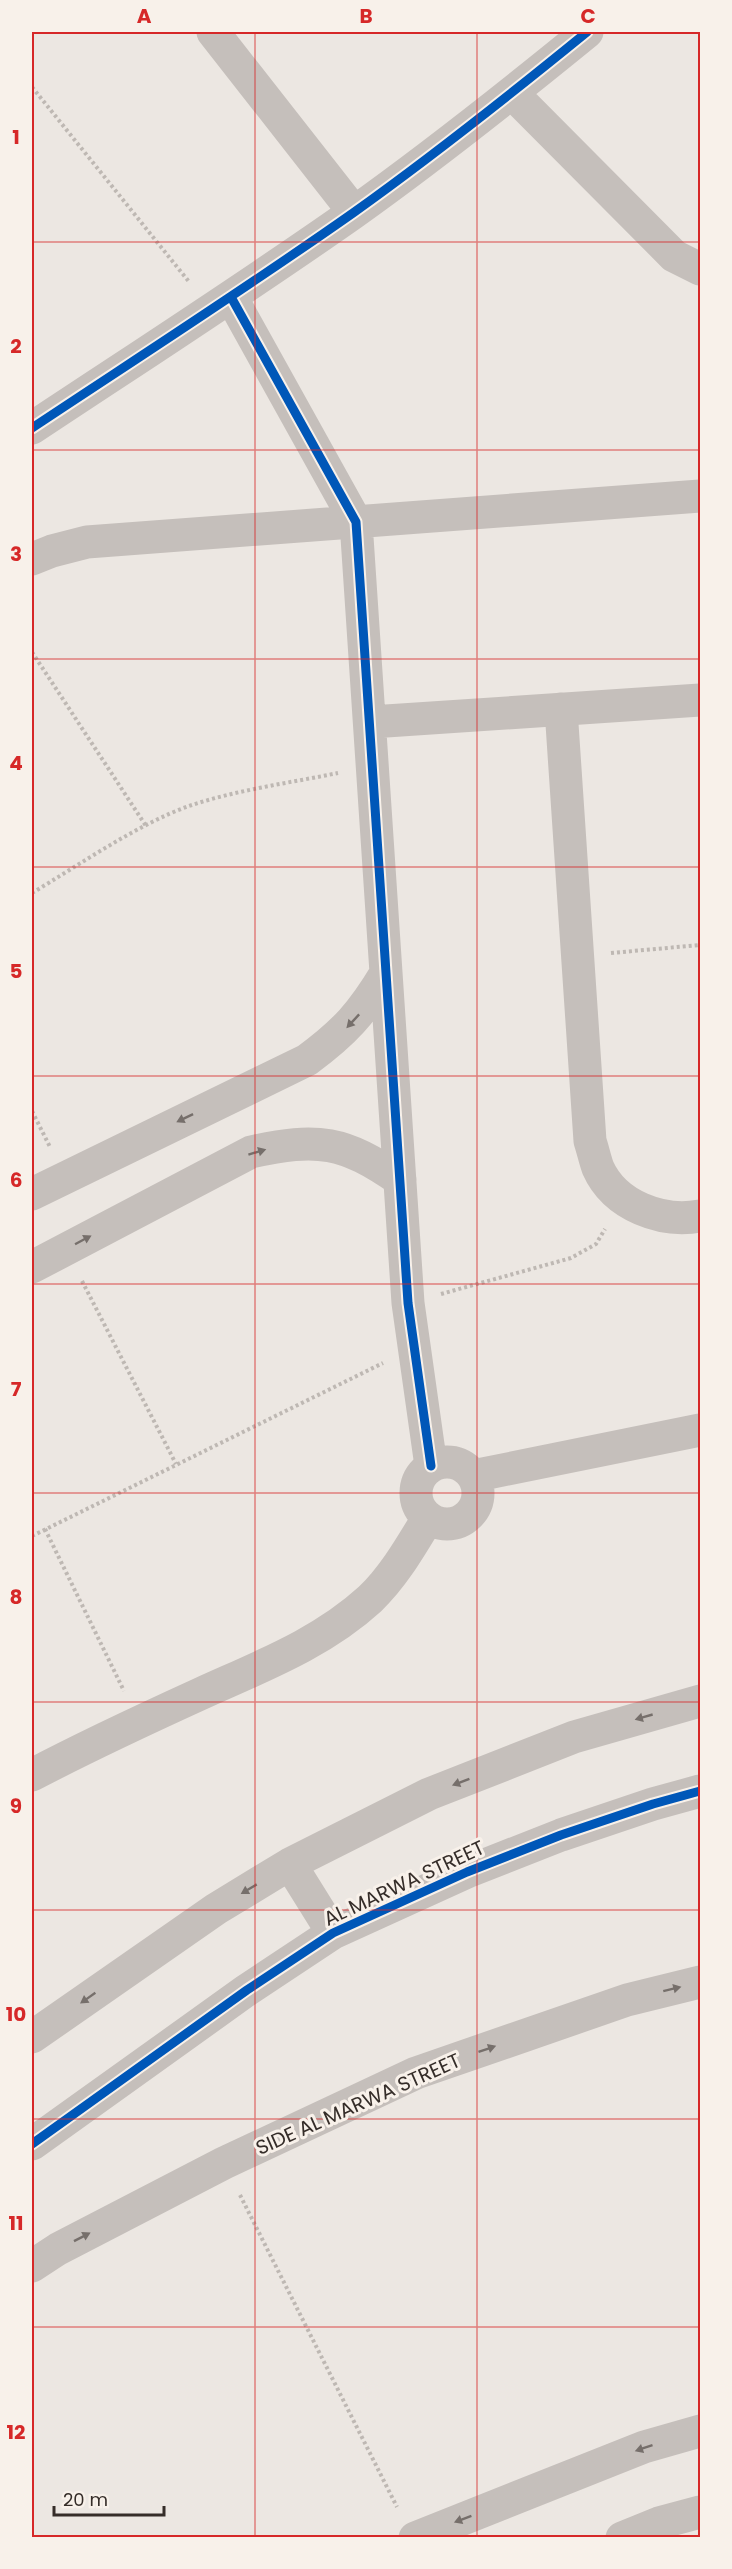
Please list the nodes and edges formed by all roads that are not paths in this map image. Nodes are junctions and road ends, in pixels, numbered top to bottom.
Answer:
1 (213, 32) edge
2 (587, 32) edge
3 (512, 93) junction
4 (354, 212) junction
5 (700, 270) edge
6 (221, 303) junction
7 (32, 428) edge
8 (700, 496) edge
9 (356, 522) junction
10 (32, 559) edge
11 (700, 700) edge
12 (561, 709) junction
13 (371, 722) junction
14 (386, 973) junction
15 (400, 1180) junction
16 (32, 1194) edge
17 (700, 1216) edge
18 (32, 1267) edge
19 (700, 1430) edge
20 (431, 1466) junction
21 (474, 1476) junction
22 (428, 1518) junction
23 (700, 1701) edge
24 (32, 1775) edge
25 (700, 1791) edge
26 (291, 1864) junction
27 (333, 1933) junction
28 (700, 1982) edge
29 (32, 2037) edge
30 (32, 2144) edge
31 (32, 2266) edge
32 (700, 2431) edge
33 (700, 2512) edge
34 (408, 2527) edge
35 (662, 2530) edge
36 (621, 2538) edge

1 - 4 street
2 - 3 street
3 - 4 street
3 - 5 street
4 - 6 street
6 - 7 street
6 - 9 street
8 - 9 street
9 - 10 street
9 - 13 street
11 - 12 street
12 - 13 street
12 - 17 street
13 - 14 street
14 - 15 street
14 -> 16 street
18 -> 15 street
15 - 20 street
19 - 21 street
20 - 21 street
20 - 22 street
21 - 22 street
22 - 24 street
23 -> 26 street
25 - 27 street, AL MARWA STREET
26 - 27 street
26 -> 29 street
27 - 30 street, AL MARWA STREET
31 -> 28 street, SIDE AL MARWA STREET
32 -> 34 street
33 - 35 street
35 - 36 street

